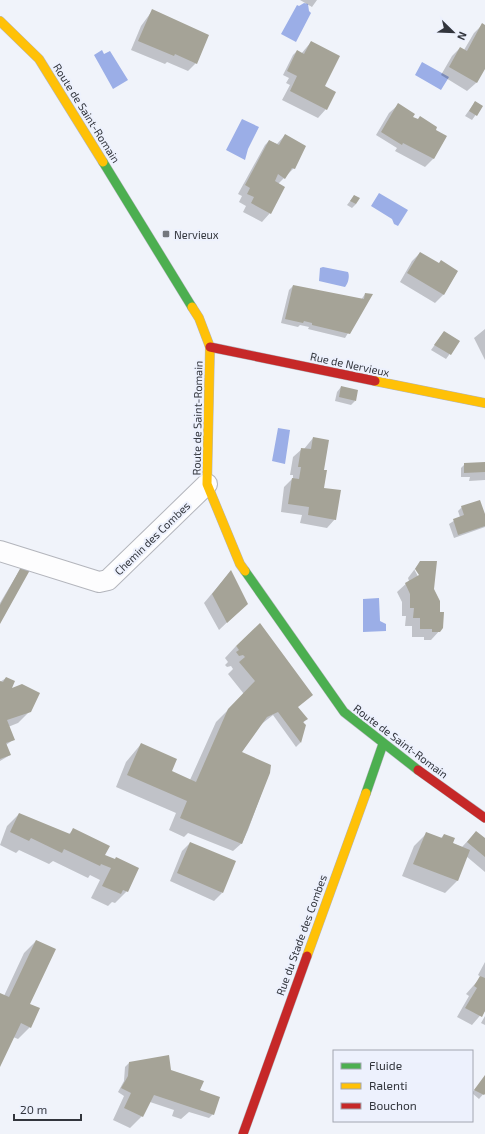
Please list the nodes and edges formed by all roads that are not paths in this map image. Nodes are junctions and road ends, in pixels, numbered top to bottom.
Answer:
1 (0, 21) edge
2 (210, 347) junction
3 (485, 403) edge
4 (208, 484) junction
5 (0, 551) edge
6 (383, 744) junction
7 (485, 818) edge
8 (243, 1134) edge

1 - 2 main road, Route de Saint-Romain
2 - 3 main road, Rue de Nervieux
2 - 4 main road, Route de Saint-Romain
4 - 5 street, Chemin des Combes
4 - 6 main road, Route de Saint-Romain
6 - 7 main road, Route de Saint-Romain
6 - 8 main road, Rue du Stade des Combes

